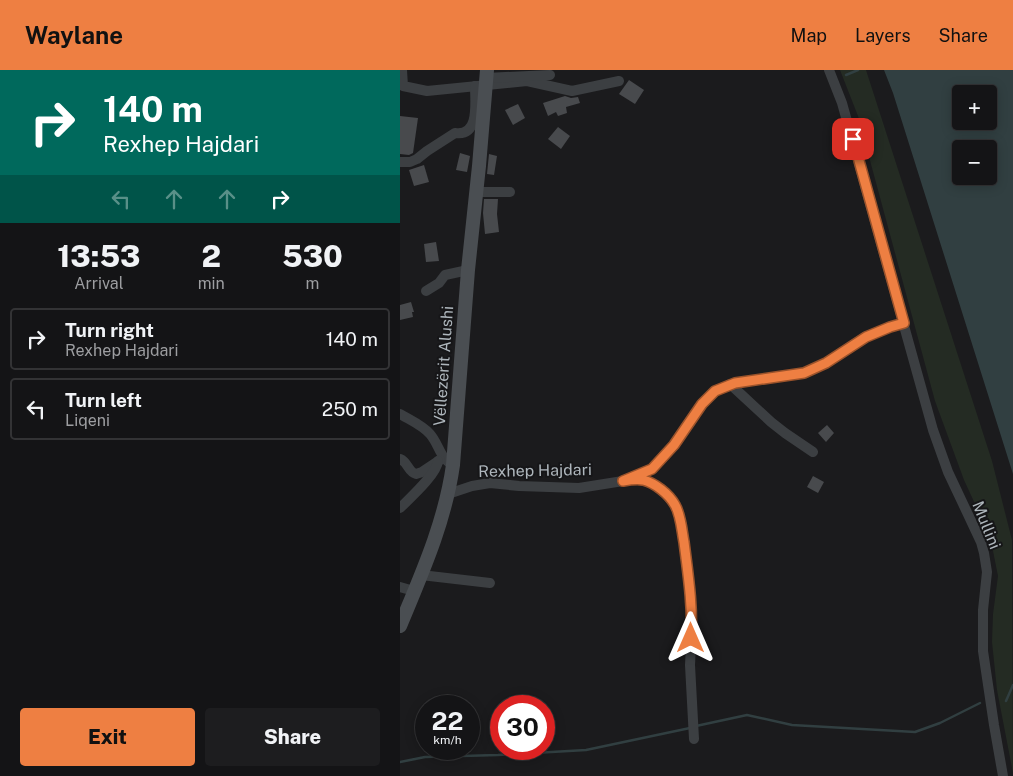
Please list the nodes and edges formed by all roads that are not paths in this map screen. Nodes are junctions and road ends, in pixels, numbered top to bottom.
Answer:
1 (402, 70) edge
2 (829, 70) edge
3 (550, 75) dead end
4 (484, 80) edge
5 (619, 81) dead end
6 (400, 162) edge
7 (475, 192) junction
8 (510, 192) dead end
9 (468, 270) junction
10 (426, 290) dead end
11 (904, 323) junction
12 (730, 384) junction
13 (400, 414) edge
14 (813, 452) dead end
15 (400, 459) edge
16 (445, 461) junction
17 (623, 481) junction
18 (448, 494) junction
19 (400, 508) edge
20 (421, 574) junction
21 (490, 583) dead end
22 (400, 587) edge
23 (414, 591) junction
24 (400, 626) edge
25 (694, 739) dead end
26 (1003, 776) edge

1 - 4 street
2 - 11 street, Mullini
3 - 4 street
4 - 5 street
4 - 6 street
4 - 7 main road, Vëllezërit Alushi
7 - 8 street
7 - 9 main road, Vëllezërit Alushi
9 - 10 street, Vëllezërit Alushi
9 - 16 main road, Vëllezërit Alushi
11 - 12 street, Rexhep Hajdari
11 - 26 street, Mullini
12 - 14 street
12 - 17 street, Rexhep Hajdari
13 - 16 street
15 - 16 street
16 - 18 main road, Vëllezërit Alushi
16 - 19 street
17 - 18 street, Rexhep Hajdari
17 - 25 street, Rexhep Hajdari
18 - 20 main road, Vëllezërit Alushi
20 - 21 street
20 - 23 main road, Vëllezërit Alushi
22 - 23 street
23 - 24 main road, Vëllezërit Alushi

